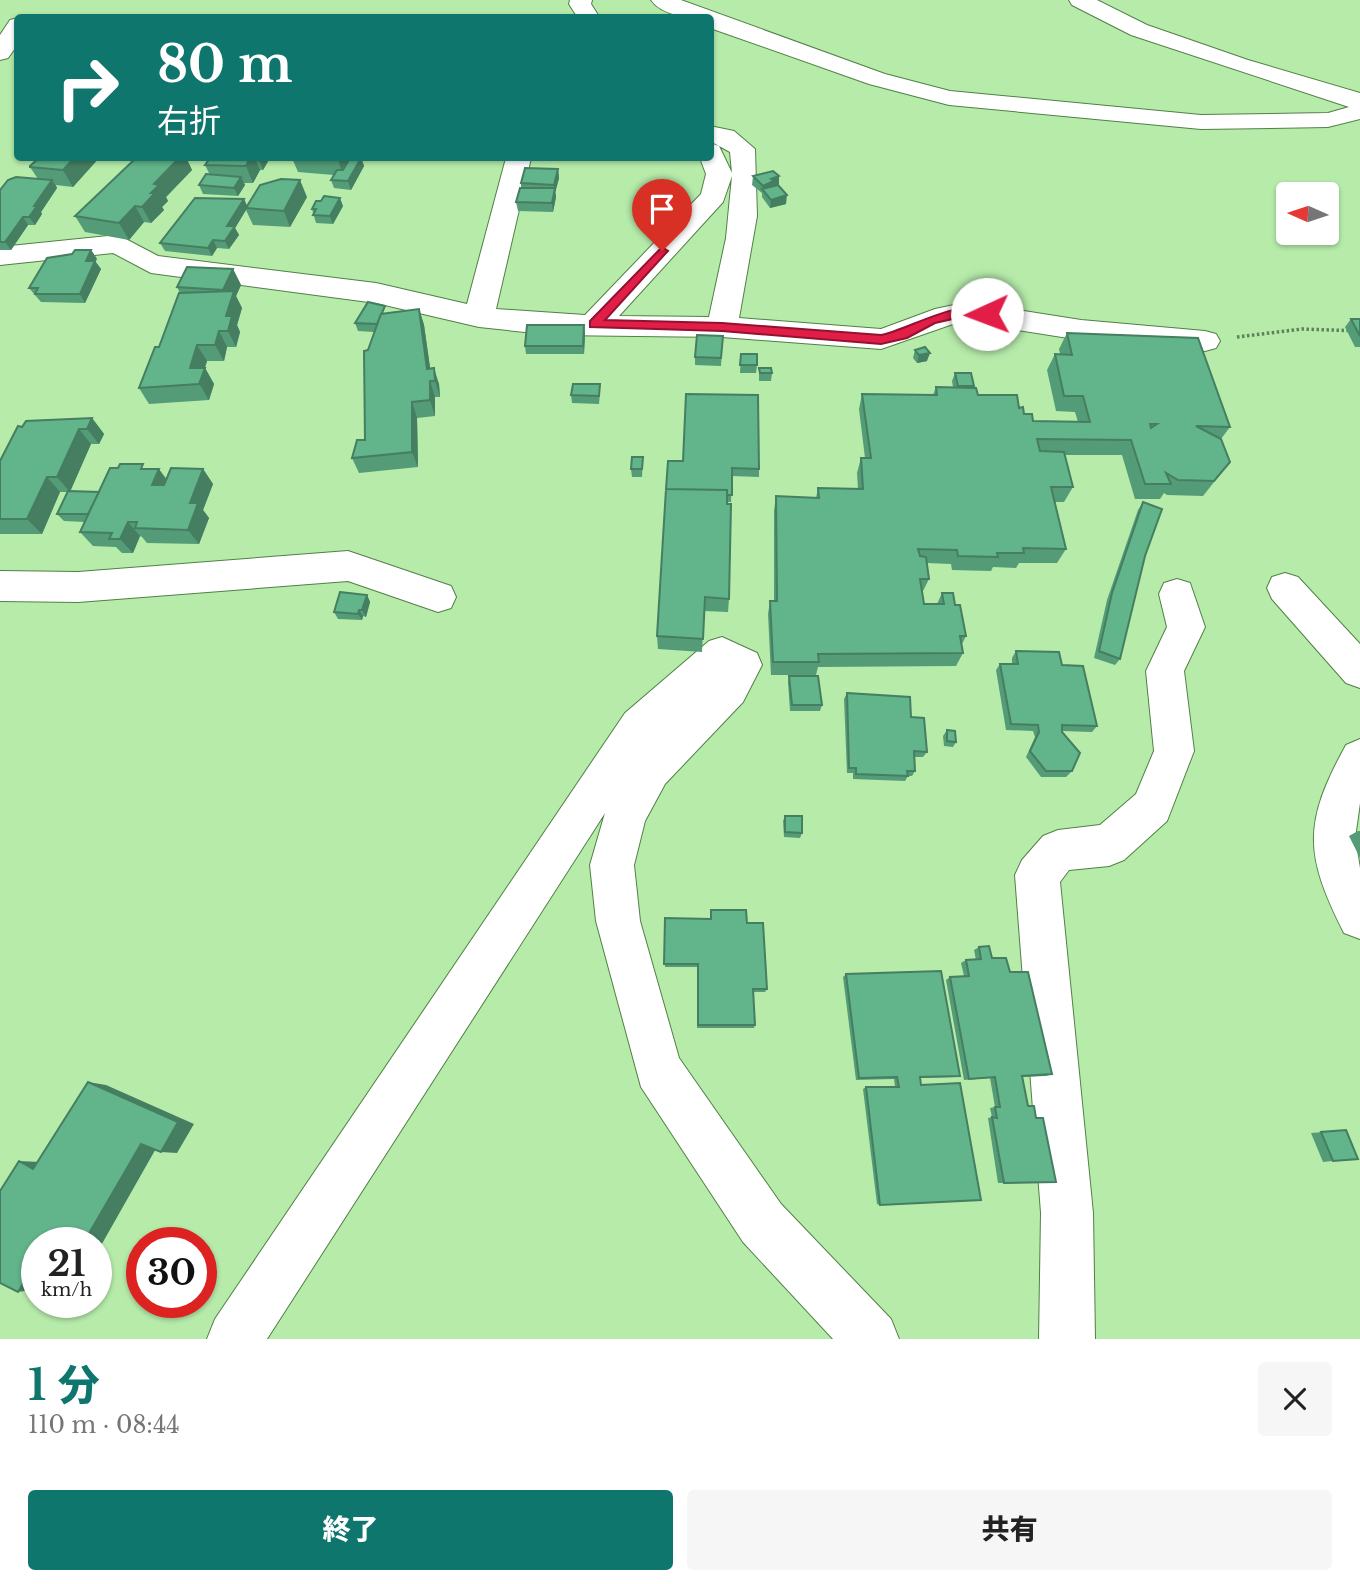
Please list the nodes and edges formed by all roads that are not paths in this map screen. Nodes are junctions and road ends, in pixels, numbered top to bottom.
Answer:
1 (662, 0) edge
2 (1080, 0) edge
3 (695, 14) edge
4 (714, 21) edge
5 (14, 31) edge
6 (0, 53) edge
7 (1360, 105) edge
8 (1360, 111) edge
9 (714, 134) edge
10 (518, 161) edge
11 (714, 161) edge
12 (0, 256) edge
13 (480, 317) junction
14 (594, 324) junction
15 (722, 327) junction
16 (1205, 341) road end
17 (0, 586) edge
18 (1285, 588) dead end
19 (1177, 594) dead end
20 (438, 597) dead end
21 (1360, 671) edge
22 (1360, 758) edge
23 (1360, 917) edge
24 (235, 1339) edge
25 (871, 1339) edge
26 (1067, 1339) edge

1 - 3 street
2 - 7 street
4 - 8 street
5 - 6 street
9 - 15 street
10 - 13 street
11 - 14 street
12 - 13 street
13 - 14 street
14 - 15 street
15 - 16 street
17 - 20 street
18 - 21 street
19 - 26 street
22 - 23 street
24 - 25 street

